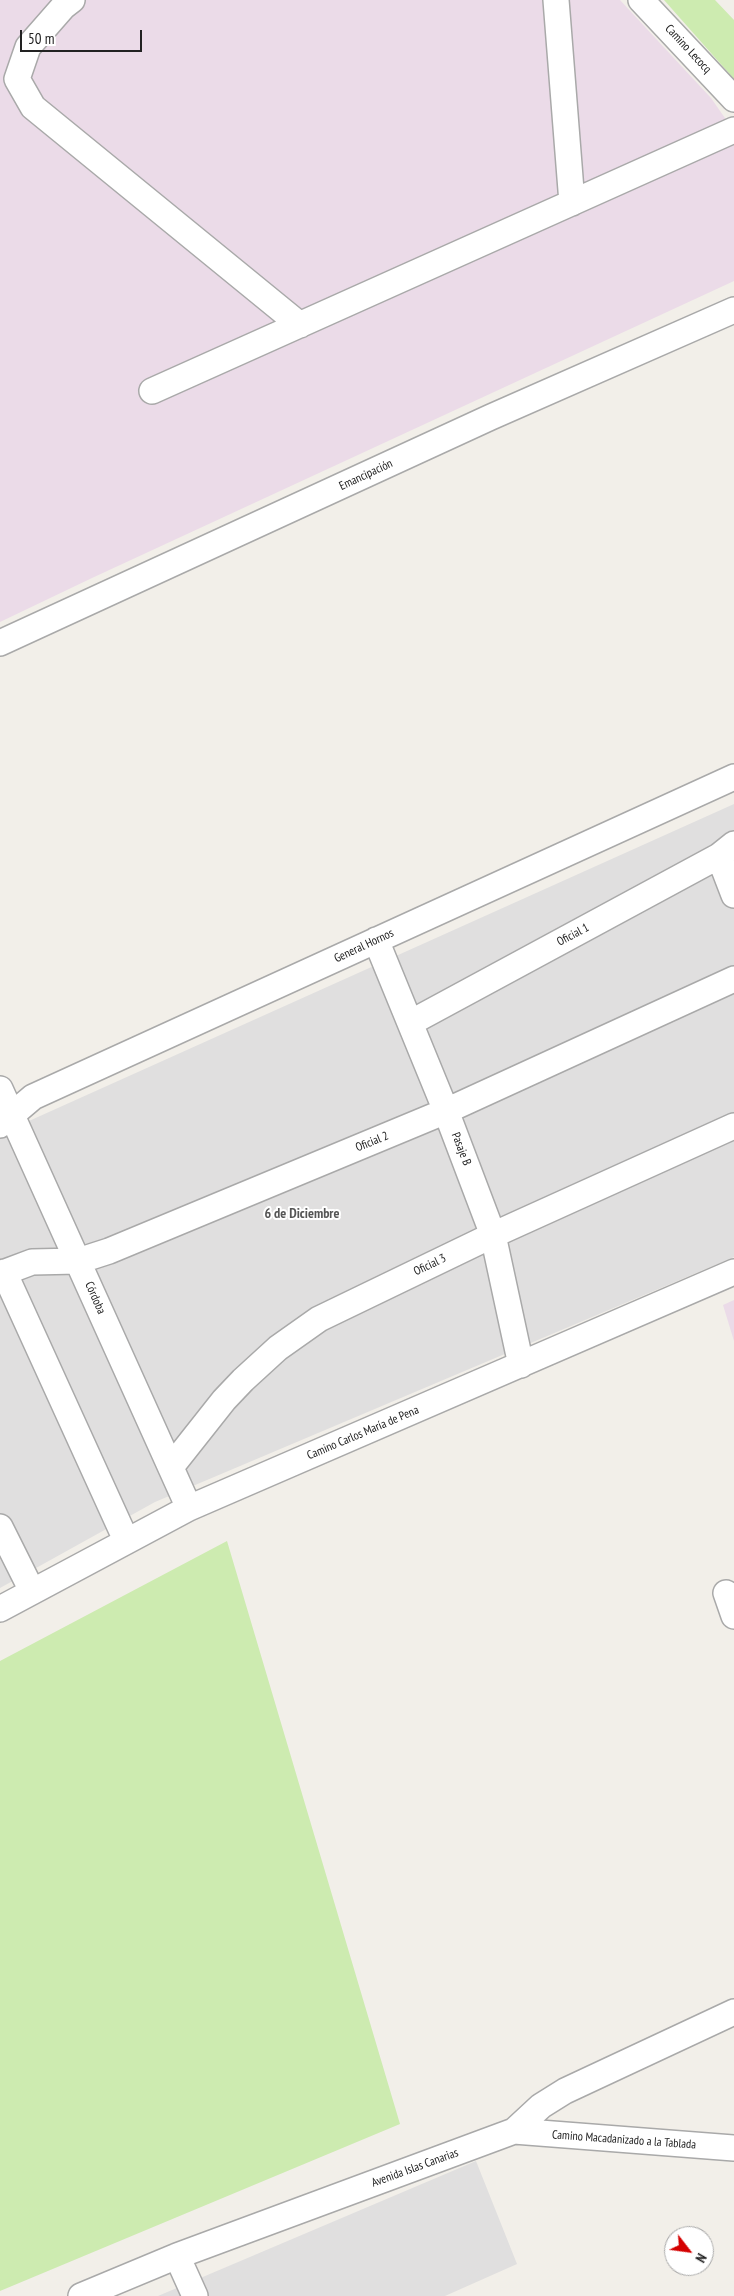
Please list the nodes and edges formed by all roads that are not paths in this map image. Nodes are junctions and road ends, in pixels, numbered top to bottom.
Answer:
1 (72, 0) edge
2 (556, 0) edge
3 (641, 0) edge
4 (734, 99) edge
5 (734, 130) edge
6 (572, 203) junction
7 (734, 310) edge
8 (300, 324) junction
9 (152, 391) dead end
10 (0, 643) edge
11 (734, 776) edge
12 (727, 850) edge
13 (734, 894) edge
14 (376, 940) junction
15 (734, 979) edge
16 (410, 1023) junction
17 (0, 1089) edge
18 (446, 1111) junction
19 (6, 1121) edge
20 (734, 1126) edge
21 (493, 1235) junction
22 (78, 1261) junction
23 (734, 1272) edge
24 (2, 1273) edge
25 (521, 1366) junction
26 (171, 1467) junction
27 (189, 1508) junction
28 (0, 1527) edge
29 (126, 1540) junction
30 (32, 1591) junction
31 (726, 1593) dead end
32 (0, 1609) edge
33 (734, 1616) edge
34 (734, 2012) edge
35 (514, 2131) junction
36 (734, 2148) edge
37 (177, 2256) junction
38 (81, 2296) edge
39 (195, 2296) edge

1 - 8 street
2 - 6 street
3 - 4 street, Camino Lecocq
5 - 6 street
6 - 8 street
7 - 10 street, Emancipación
8 - 9 street
11 - 14 street, General Hornos
12 - 13 street
12 - 16 street, Oficial 1
14 - 16 street, Pasaje B
14 - 19 street, General Hornos
15 - 18 street, Oficial 2
16 - 18 street, Pasaje B
17 - 19 street, Córdoba
18 - 21 street, Pasaje B
18 - 22 street, Oficial 2
19 - 22 street, Córdoba
20 - 21 street, Oficial 3
21 - 25 street, Pasaje B
21 - 26 street, Oficial 3
22 - 24 street, Oficial 2
22 - 26 street, Córdoba
23 - 25 street, Camino Carlos María de Pena
24 - 29 street
25 - 27 street, Camino Carlos María de Pena
26 - 27 street, Córdoba
27 - 29 street, Camino Carlos María de Pena
28 - 30 street
29 - 30 street, Camino Carlos María de Pena
30 - 32 street, Camino Carlos María de Pena
31 - 33 street
34 - 35 street, Avenida Islas Canarias
35 - 36 street, Camino Macadanizado a la Tablada
35 - 37 street, Avenida Islas Canarias
37 - 38 street, Avenida Islas Canarias
37 - 39 street

